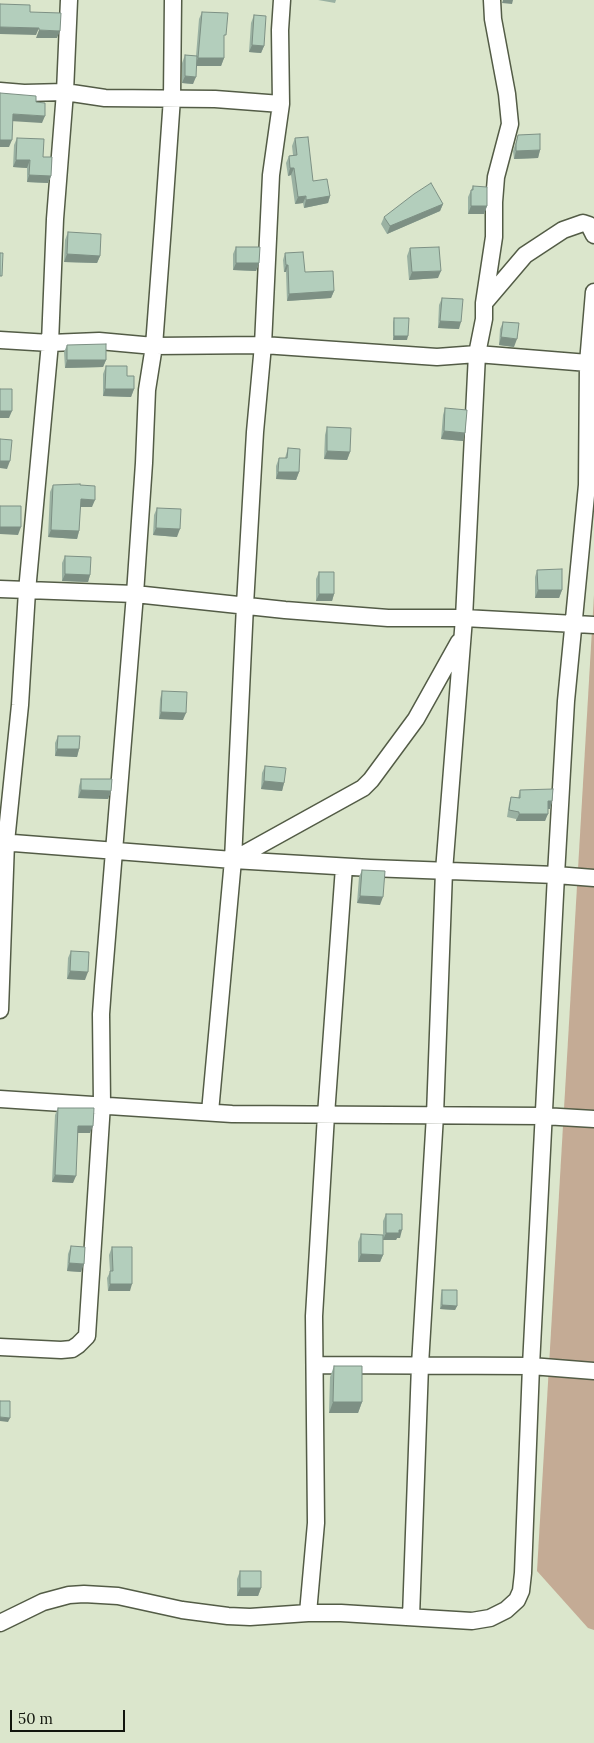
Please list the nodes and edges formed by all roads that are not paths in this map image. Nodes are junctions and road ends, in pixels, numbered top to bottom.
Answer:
1 (69, 0) edge
2 (174, 0) edge
3 (282, 0) edge
4 (492, 0) edge
5 (0, 92) edge
6 (65, 92) junction
7 (172, 98) junction
8 (281, 104) junction
9 (594, 234) edge
10 (594, 292) edge
11 (484, 303) junction
12 (0, 340) edge
13 (50, 343) junction
14 (263, 345) junction
15 (154, 346) junction
16 (477, 354) junction
17 (588, 364) junction
18 (0, 589) edge
19 (27, 591) junction
20 (134, 594) junction
21 (245, 605) junction
22 (464, 618) junction
23 (574, 623) junction
24 (594, 625) edge
25 (462, 635) junction
26 (3, 842) edge
27 (114, 851) junction
28 (233, 860) junction
29 (344, 867) junction
30 (444, 871) junction
31 (556, 875) junction
32 (594, 878) edge
33 (0, 1010) edge
34 (0, 1099) edge
35 (102, 1104) junction
36 (210, 1112) junction
37 (326, 1114) junction
38 (435, 1115) junction
39 (543, 1116) junction
40 (594, 1120) edge
41 (0, 1347) edge
42 (315, 1365) junction
43 (420, 1365) junction
44 (531, 1366) junction
45 (594, 1372) edge
46 (308, 1612) junction
47 (411, 1617) junction
48 (0, 1623) edge

1 - 6 street
2 - 7 street
3 - 8 street
4 - 11 street
5 - 6 street
6 - 7 street
6 - 13 street
7 - 8 street
7 - 15 street
8 - 14 street
9 - 11 street
10 - 17 street
11 - 16 street
12 - 13 street
13 - 15 street
13 - 19 street
14 - 15 street
14 - 16 street
14 - 21 street
15 - 20 street
16 - 17 street
16 - 22 street
17 - 23 street
18 - 19 street
19 - 20 street
19 - 26 street
20 - 21 street
20 - 27 street
21 - 22 street
21 - 28 street
22 - 23 street
22 - 25 street
23 - 24 street
23 - 31 street
25 - 28 street
25 - 30 street
26 - 27 street
26 - 33 street
27 - 28 street
27 - 35 street
28 - 29 street
28 - 36 street
29 - 30 street
29 - 37 street
30 - 31 street
30 - 38 street
31 - 32 street
31 - 39 street
34 - 35 street
35 - 36 street
35 - 41 street
36 - 37 street
37 - 38 street
37 - 42 street
38 - 39 street
38 - 43 street
39 - 40 street
39 - 44 street
42 - 43 street
42 - 46 street
43 - 44 street
43 - 47 street
44 - 45 street
44 - 47 street
46 - 47 street
46 - 48 street

